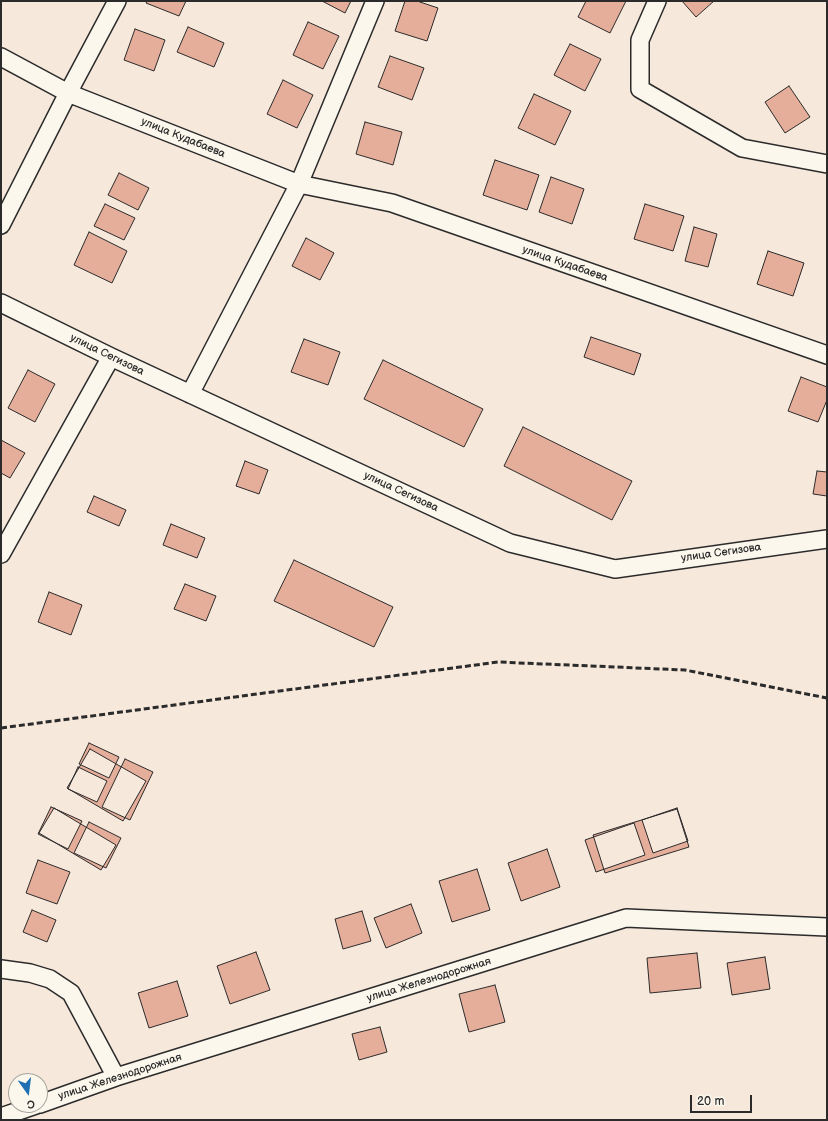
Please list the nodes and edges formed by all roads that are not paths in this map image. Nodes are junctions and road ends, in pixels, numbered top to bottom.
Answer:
1 (117, 1) edge
2 (375, 1) edge
3 (657, 1) edge
4 (1, 57) edge
5 (68, 93) junction
6 (827, 164) edge
7 (299, 184) junction
8 (1, 225) edge
9 (1, 303) edge
10 (827, 356) edge
11 (111, 357) junction
12 (190, 394) junction
13 (827, 539) edge
14 (1, 554) edge
15 (827, 927) edge
16 (1, 969) edge
17 (116, 1077) junction
18 (48, 1101) edge
19 (13, 1113) edge
20 (1, 1117) edge

1 - 5 street
2 - 7 street
3 - 6 street
4 - 5 street, улица Кудабаева
5 - 7 street, улица Кудабаева
5 - 8 street
7 - 10 street, улица Кудабаева
7 - 12 street
9 - 11 street, улица Сегизова
11 - 12 street, улица Сегизова
11 - 14 street
12 - 13 street, улица Сегизова
15 - 17 street, улица Железнодорожная
16 - 17 street
17 - 18 street, улица Железнодорожная
19 - 20 street

